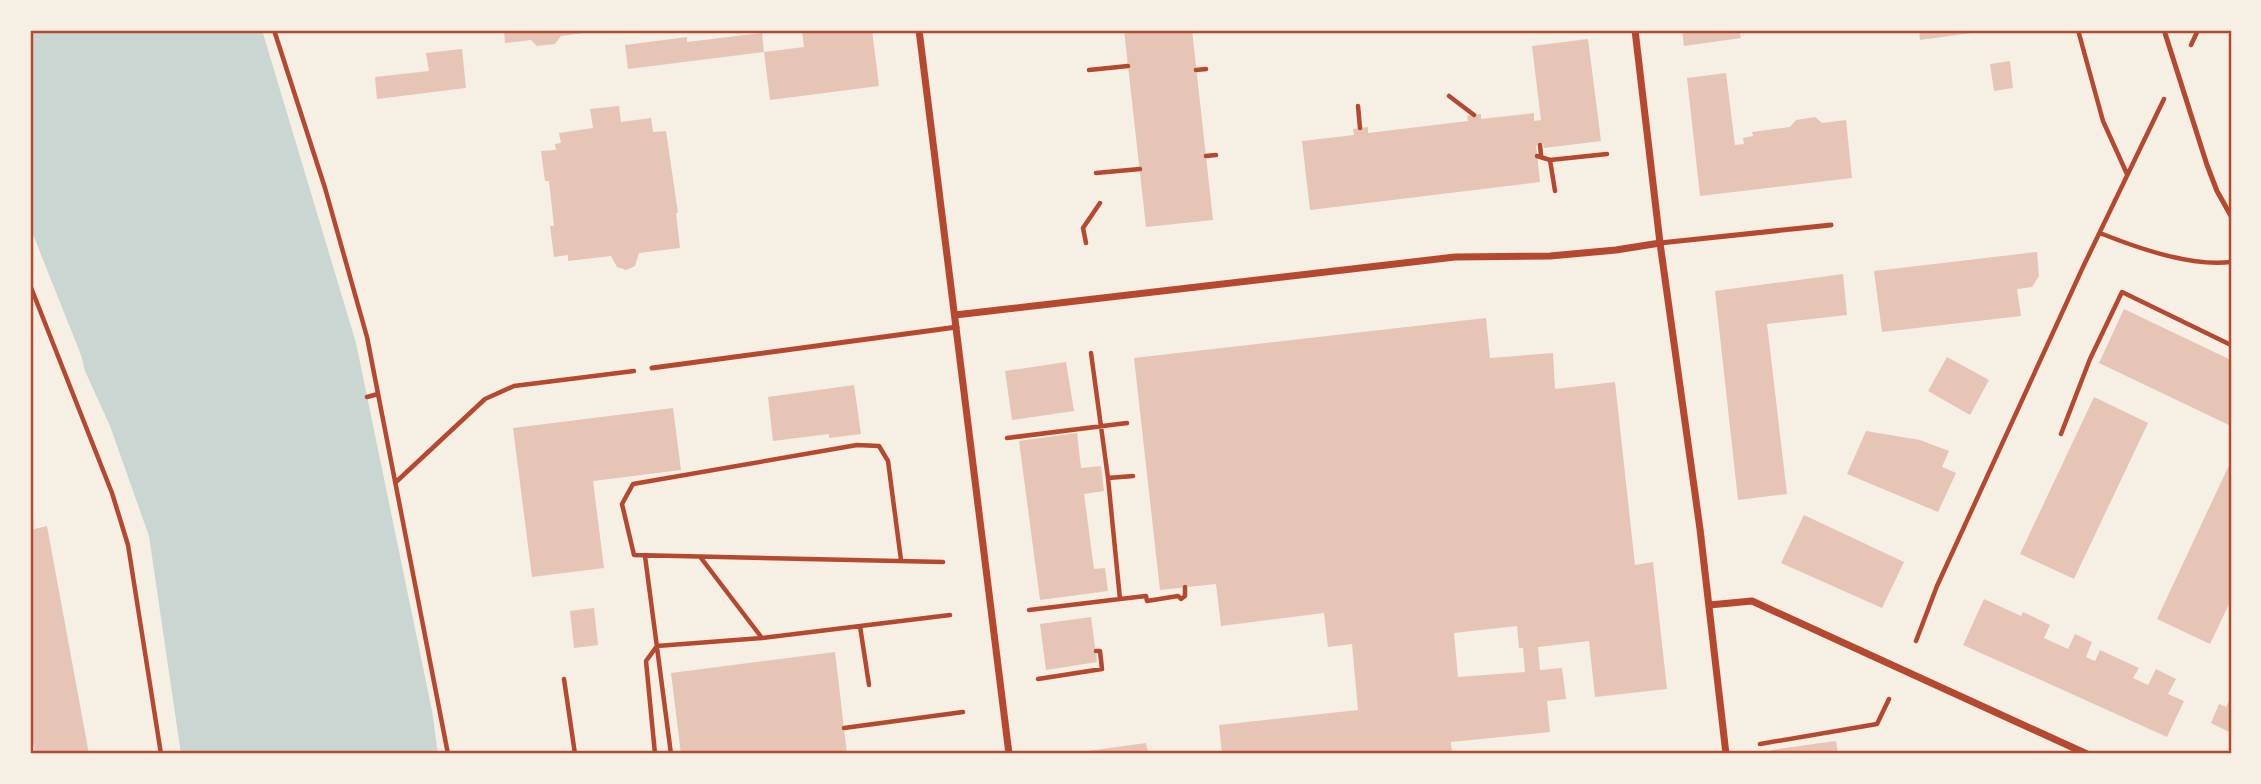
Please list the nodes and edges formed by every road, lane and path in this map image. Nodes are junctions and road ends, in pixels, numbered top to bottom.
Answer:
1 (274, 30) edge
2 (919, 30) edge
3 (1635, 30) edge
4 (2078, 30) edge
5 (2164, 30) edge
6 (2198, 30) edge
7 (1128, 66) dead end
8 (1089, 69) dead end
9 (1206, 69) dead end
10 (1196, 70) dead end
11 (2177, 71) junction
12 (1450, 96) dead end
13 (1358, 106) dead end
14 (1474, 115) dead end
15 (1360, 128) dead end
16 (1540, 145) dead end
17 (1607, 154) dead end
18 (1216, 155) dead end
19 (1206, 156) dead end
20 (1550, 160) junction
21 (1140, 169) dead end
22 (1096, 173) dead end
23 (2127, 175) junction
24 (1555, 191) dead end
25 (1100, 204) dead end
26 (2231, 216) edge
27 (1831, 225) dead end
28 (2100, 233) junction
29 (1086, 243) dead end
30 (1660, 243) junction
31 (2231, 262) edge
32 (30, 285) edge
33 (955, 315) junction
34 (957, 327) junction
35 (2231, 345) edge
36 (1091, 354) dead end
37 (652, 368) joint
38 (378, 394) junction
39 (367, 397) dead end
40 (1127, 422) dead end
41 (1101, 426) junction
42 (2061, 434) dead end
43 (1007, 438) dead end
44 (1133, 476) dead end
45 (1108, 478) junction
46 (396, 482) junction
47 (645, 556) junction
48 (701, 557) junction
49 (901, 561) junction
50 (943, 562) dead end
51 (1185, 587) dead end
52 (1120, 599) junction
53 (1709, 604) junction
54 (1029, 610) dead end
55 (950, 615) dead end
56 (860, 626) junction
57 (762, 638) junction
58 (1916, 641) dead end
59 (657, 646) junction
60 (1096, 651) dead end
61 (564, 679) dead end
62 (1038, 679) dead end
63 (869, 685) dead end
64 (1889, 699) dead end
65 (963, 712) dead end
66 (844, 728) dead end
67 (1760, 744) dead end
68 (161, 754) edge
69 (448, 754) edge
70 (575, 754) edge
71 (655, 754) edge
72 (671, 754) edge
73 (1009, 754) edge
74 (1726, 754) edge
75 (2087, 754) edge

1 - 38 path
2 - 33 street
3 - 30 street
4 - 23 path
5 - 11 lane
6 - 11 path
7 - 8 path
9 - 10 path
11 - 23 path
11 - 26 lane
12 - 14 path
13 - 15 path
16 - 20 path
17 - 20 path
18 - 19 path
20 - 24 path
21 - 22 path
23 - 28 path
25 - 29 path
27 - 30 lane
28 - 31 path
28 - 58 path
30 - 33 street
30 - 53 street
32 - 68 path
33 - 34 street
34 - 37 lane
34 - 73 street
35 - 42 path
36 - 41 path
37 - 46 path
38 - 39 path
38 - 46 path
40 - 41 path
41 - 43 path
41 - 45 path
44 - 45 path
45 - 52 path
46 - 69 path
47 - 48 path
47 - 49 path
47 - 59 path
48 - 49 path
48 - 57 path
49 - 50 path
51 - 52 path
52 - 54 path
53 - 74 street
53 - 75 street
55 - 56 path
56 - 57 path
56 - 63 path
57 - 59 path
59 - 71 path
59 - 72 path
60 - 62 path
61 - 70 path
64 - 67 path
65 - 66 path

